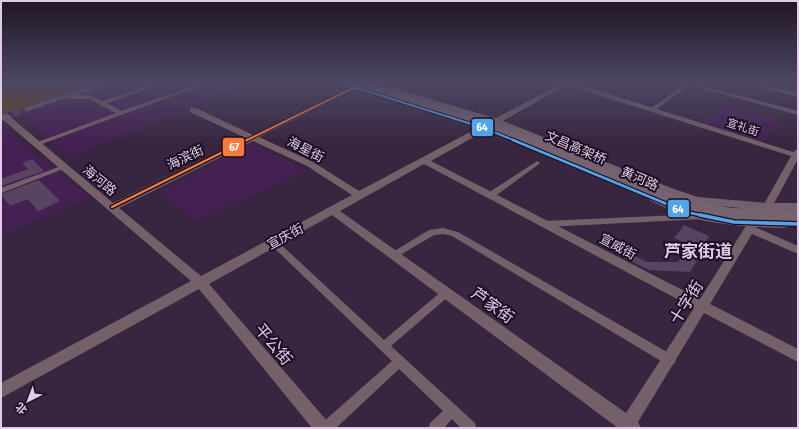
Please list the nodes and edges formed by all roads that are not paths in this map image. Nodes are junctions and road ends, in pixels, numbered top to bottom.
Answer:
1 (48, 102) edge
2 (105, 102) edge
3 (151, 102) edge
4 (318, 102) edge
5 (408, 102) edge
6 (412, 102) edge
7 (417, 102) edge
8 (433, 102) edge
9 (529, 102) edge
10 (627, 102) edge
11 (662, 102) edge
12 (759, 102) edge
13 (102, 103) joint
14 (27, 110) dead end
15 (193, 110) dead end
16 (652, 110) junction
17 (120, 113) junction
18 (798, 113) edge
19 (3, 117) edge
20 (495, 121) junction
21 (484, 128) junction
22 (253, 137) junction
23 (37, 144) junction
24 (797, 154) edge
25 (425, 161) junction
26 (537, 163) dead end
27 (64, 167) junction
28 (1, 191) edge
29 (360, 196) junction
30 (492, 196) junction
31 (112, 207) junction
32 (767, 207) junction
33 (798, 207) edge
34 (333, 211) junction
35 (798, 213) edge
36 (704, 217) junction
37 (798, 218) edge
38 (545, 224) junction
39 (798, 224) edge
40 (752, 226) junction
41 (273, 242) junction
42 (798, 250) edge
43 (394, 255) junction
44 (200, 282) junction
45 (446, 293) junction
46 (702, 306) junction
47 (383, 347) junction
48 (798, 356) edge
49 (670, 360) junction
50 (399, 362) junction
51 (1, 391) edge
52 (451, 411) junction
53 (629, 427) edge
54 (322, 428) edge
55 (327, 428) edge
56 (435, 428) edge
57 (470, 428) edge

1 - 14 street
2 - 13 street
3 - 17 street
4 - 22 street, 海滨街
5 - 21 main road, 黄河路
6 - 37 highway, 文昌高架桥, bridge
7 - 35 highway, 文昌高架桥, bridge
8 - 20 main road, 黄河路
9 - 20 street, 宣庆街
10 - 16 street, 宣礼街
11 - 16 street
12 - 18 street
13 - 17 street
15 - 22 street, 海星街
16 - 24 street, 宣礼街
17 - 23 street
19 - 23 street, 海河路
20 - 21 street, 宣庆街
20 - 32 main road, 黄河路
21 - 25 street, 宣庆街
21 - 36 main road, 黄河路
22 - 29 street, 海星街
22 - 31 street, 海滨街
23 - 27 street, 海河路
24 - 32 street, 十字街
25 - 29 street, 宣庆街
25 - 30 street, 宣威街
26 - 30 street
27 - 28 street
27 - 31 street, 海河路
29 - 34 street, 宣庆街
30 - 38 street, 宣威街
31 - 44 street, 海河路
32 - 33 main road, 黄河路
32 - 40 street, 十字街
34 - 41 street, 宣庆街
34 - 43 street, 芦家街
36 - 38 street
36 - 40 main road, 黄河路
38 - 46 street, 宣威街
39 - 40 main road, 黄河路
40 - 42 street
40 - 46 street, 十字街
41 - 44 street, 宣庆街
41 - 47 street
43 - 45 street, 芦家街
43 - 49 street
44 - 51 street, 宣庆街
44 - 54 street, 平公街
45 - 47 street
45 - 53 street, 芦家街
46 - 48 street, 宣威街
46 - 49 street, 十字街
47 - 50 street
49 - 53 street, 十字街
50 - 52 street
50 - 55 street
52 - 56 street
52 - 57 street

